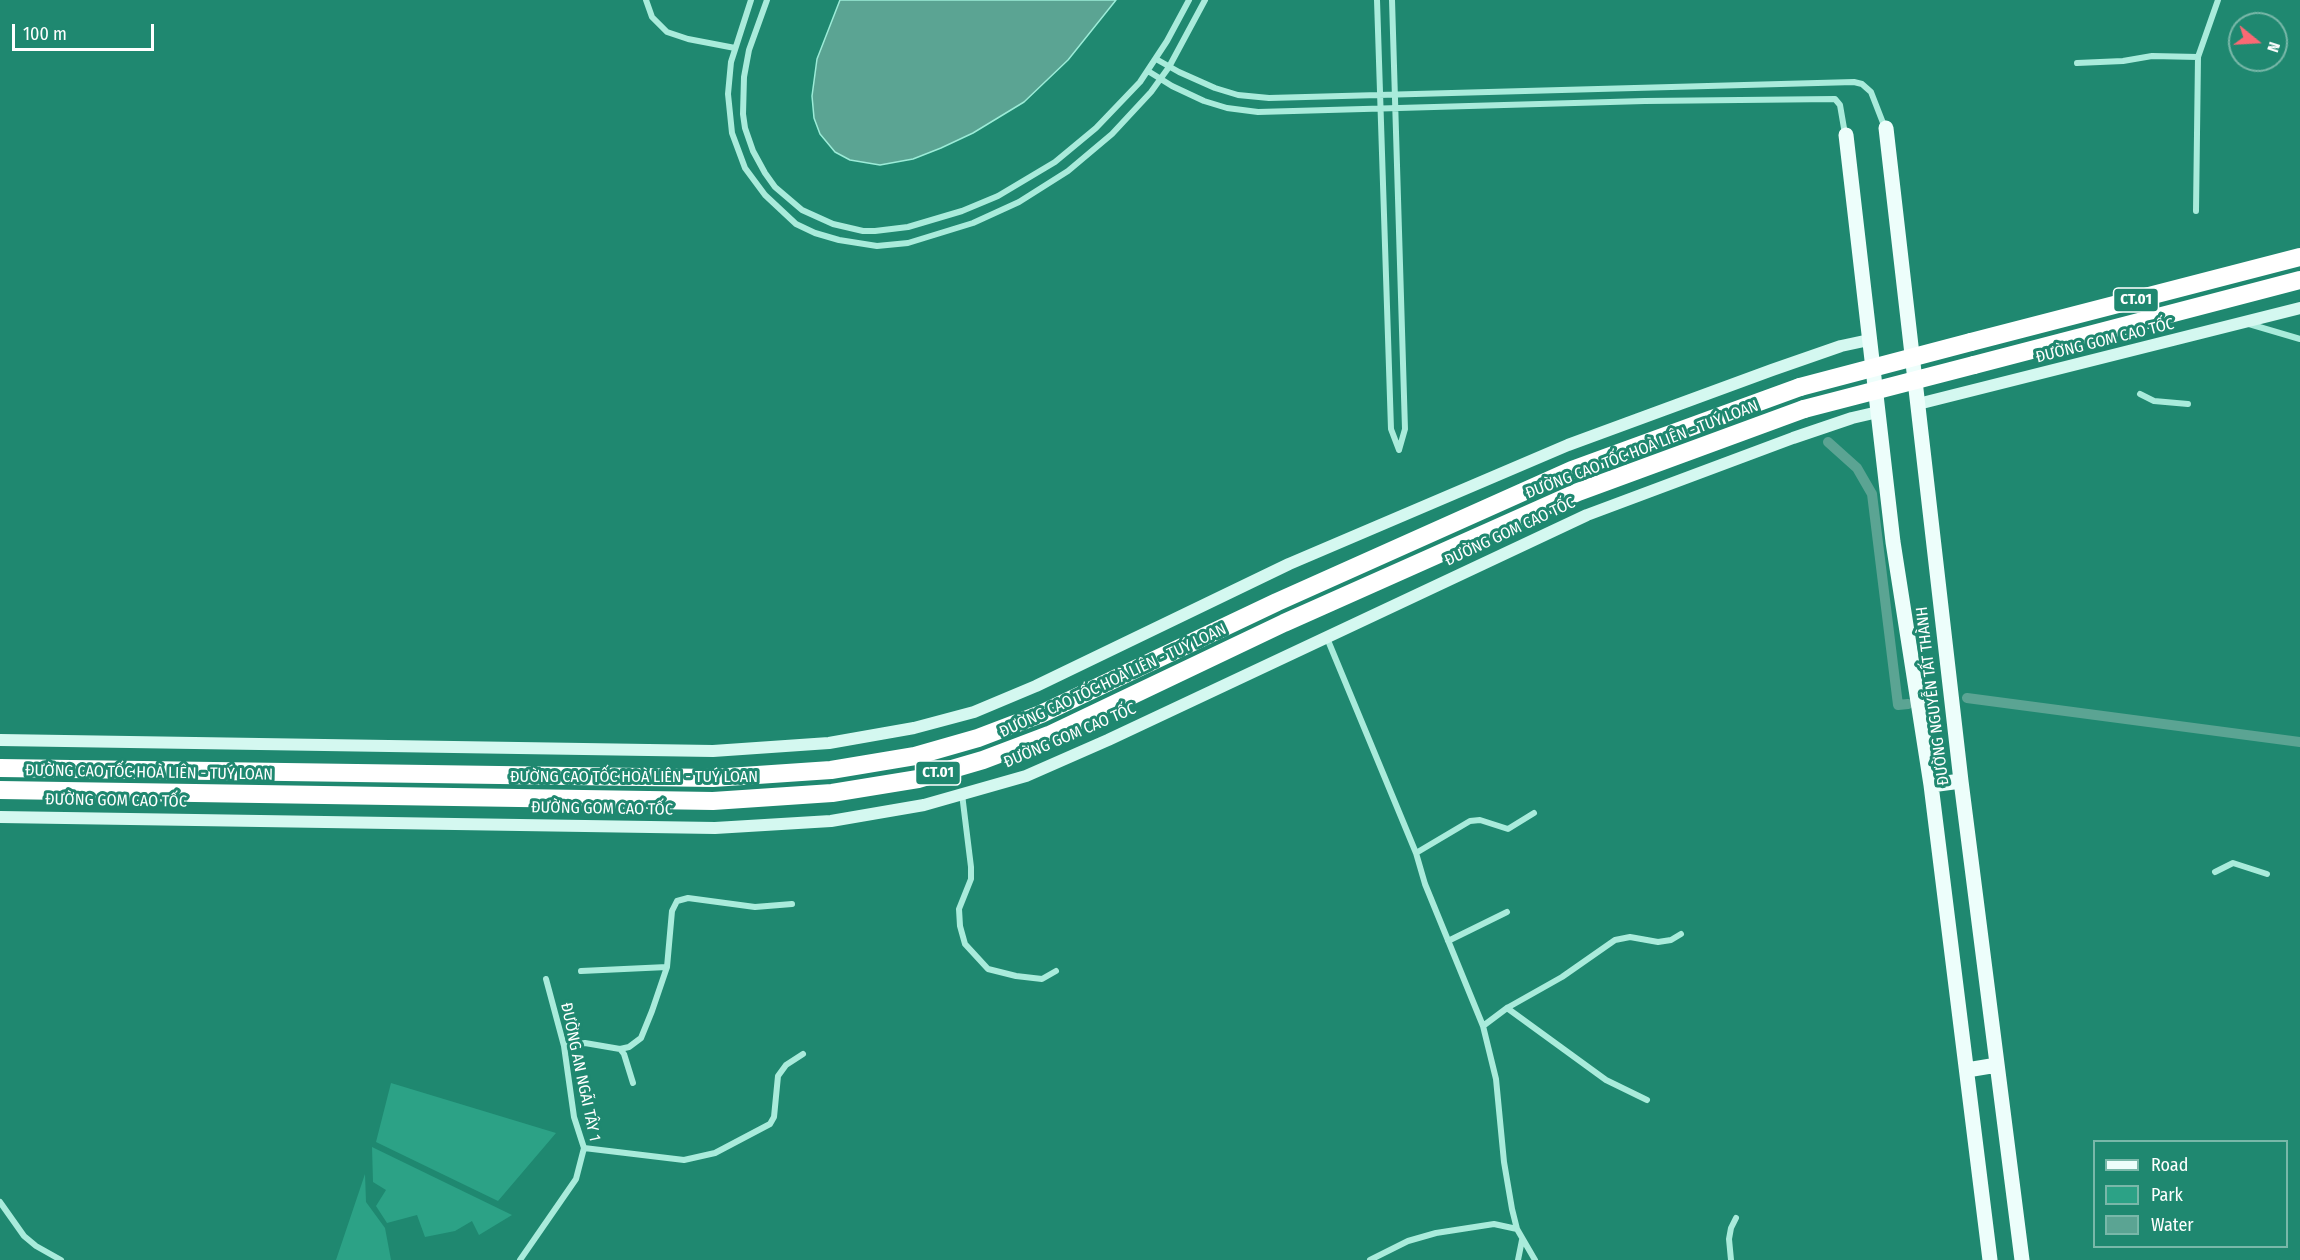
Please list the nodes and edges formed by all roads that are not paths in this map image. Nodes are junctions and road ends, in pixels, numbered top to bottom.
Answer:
1 (646, 0) edge
2 (751, 0) edge
3 (767, 0) edge
4 (1189, 0) edge
5 (1205, 0) edge
6 (1377, 0) edge
7 (1392, 0) edge
8 (2218, 0) edge
9 (735, 48) junction
10 (2198, 57) junction
11 (1156, 59) junction
12 (2077, 63) dead end
13 (1169, 67) junction
14 (1148, 70) junction
15 (1161, 80) junction
16 (1381, 95) junction
17 (1396, 95) junction
18 (1382, 110) junction
19 (1396, 110) junction
20 (1886, 128) joint
21 (1845, 135) joint
22 (775, 187) junction
23 (765, 195) junction
24 (998, 196) junction
25 (1005, 209) junction
26 (2196, 211) dead end
27 (2300, 257) edge
28 (2300, 280) edge
29 (2300, 308) edge
30 (2242, 323) junction
31 (2300, 339) edge
32 (1869, 340) junction
33 (2140, 394) dead end
34 (1918, 404) junction
35 (2188, 404) dead end
36 (1878, 412) junction
37 (1327, 637) junction
38 (0, 740) edge
39 (0, 768) edge
40 (1961, 781) junction
41 (1931, 785) junction
42 (0, 790) edge
43 (962, 794) junction
44 (1534, 813) dead end
45 (0, 817) edge
46 (1416, 853) junction
47 (2215, 872) dead end
48 (2267, 874) dead end
49 (792, 904) dead end
50 (1507, 912) dead end
51 (1681, 934) dead end
52 (1448, 941) junction
53 (667, 967) junction
54 (581, 970) dead end
55 (1056, 971) dead end
56 (546, 979) dead end
57 (1507, 1008) junction
58 (1484, 1026) junction
59 (564, 1046) junction
60 (620, 1049) junction
61 (802, 1054) dead end
62 (1997, 1065) junction
63 (1967, 1070) junction
64 (633, 1083) dead end
65 (1647, 1100) dead end
66 (584, 1149) junction
67 (0, 1202) edge
68 (1736, 1218) dead end
69 (1517, 1229) junction
70 (1522, 1240) junction
71 (61, 1260) edge
72 (520, 1260) edge
73 (1371, 1260) edge
74 (1518, 1260) edge
75 (1535, 1260) edge
76 (1731, 1260) edge
77 (1990, 1260) edge
78 (2022, 1260) edge

1 - 9 street
2 - 9 street
3 - 22 street
4 - 11 street
5 - 13 street
6 - 16 street
7 - 17 street
8 - 10 street
9 - 23 street
10 - 12 street
10 - 26 street
11 - 13 street
11 - 14 street
13 - 15 street
13 - 16 street
14 - 15 street
14 - 24 street
15 - 18 street
15 - 25 street
16 - 17 street
16 - 18 street
17 - 19 street
17 - 20 street
18 - 19 street
18 - 19 street
19 - 21 street
20 - 34 main road, ĐƯỜNG NGUYỄN TẤT THÀNH
21 - 32 main road, ĐƯỜNG NGUYỄN TẤT THÀNH
22 - 23 street
22 - 24 street
23 - 25 street
24 - 25 street
27 - 39 highway, ĐƯỜNG CAO TỐC HOÀ LIÊN - TUÝ LOAN / CT.01, bridge
28 - 42 highway, ĐƯỜNG CAO TỐC HOÀ LIÊN - TUÝ LOAN / CT.01, bridge
29 - 30 main road, ĐƯỜNG GOM CAO TỐC
30 - 31 street
30 - 34 main road, ĐƯỜNG GOM CAO TỐC
32 - 36 main road, ĐƯỜNG NGUYỄN TẤT THÀNH
32 - 38 main road
33 - 35 street
34 - 40 main road, ĐƯỜNG NGUYỄN TẤT THÀNH
36 - 37 main road, ĐƯỜNG GOM CAO TỐC
36 - 41 main road, ĐƯỜNG NGUYỄN TẤT THÀNH
37 - 43 main road, ĐƯỜNG GOM CAO TỐC
37 - 46 street
40 - 41 main road
40 - 62 main road, ĐƯỜNG NGUYỄN TẤT THÀNH
41 - 63 main road, ĐƯỜNG NGUYỄN TẤT THÀNH
43 - 45 main road, ĐƯỜNG GOM CAO TỐC
43 - 55 street
44 - 46 street
46 - 52 street
47 - 48 street
49 - 53 street
50 - 52 street
51 - 57 street
52 - 58 street
53 - 54 street
53 - 60 street
56 - 59 street, ĐƯỜNG AN NGÃI TÂY 1
57 - 58 street
57 - 65 street
58 - 69 street
59 - 60 street
59 - 66 street, ĐƯỜNG AN NGÃI TÂY 1
60 - 64 street
61 - 66 street
62 - 63 main road
62 - 78 main road, ĐƯỜNG NGUYỄN TẤT THÀNH
63 - 77 main road, ĐƯỜNG NGUYỄN TẤT THÀNH
66 - 72 street, ĐƯỜNG AN NGÃI TÂY 1
67 - 71 street
68 - 76 street
69 - 70 street
69 - 73 street
70 - 74 street
70 - 75 street

